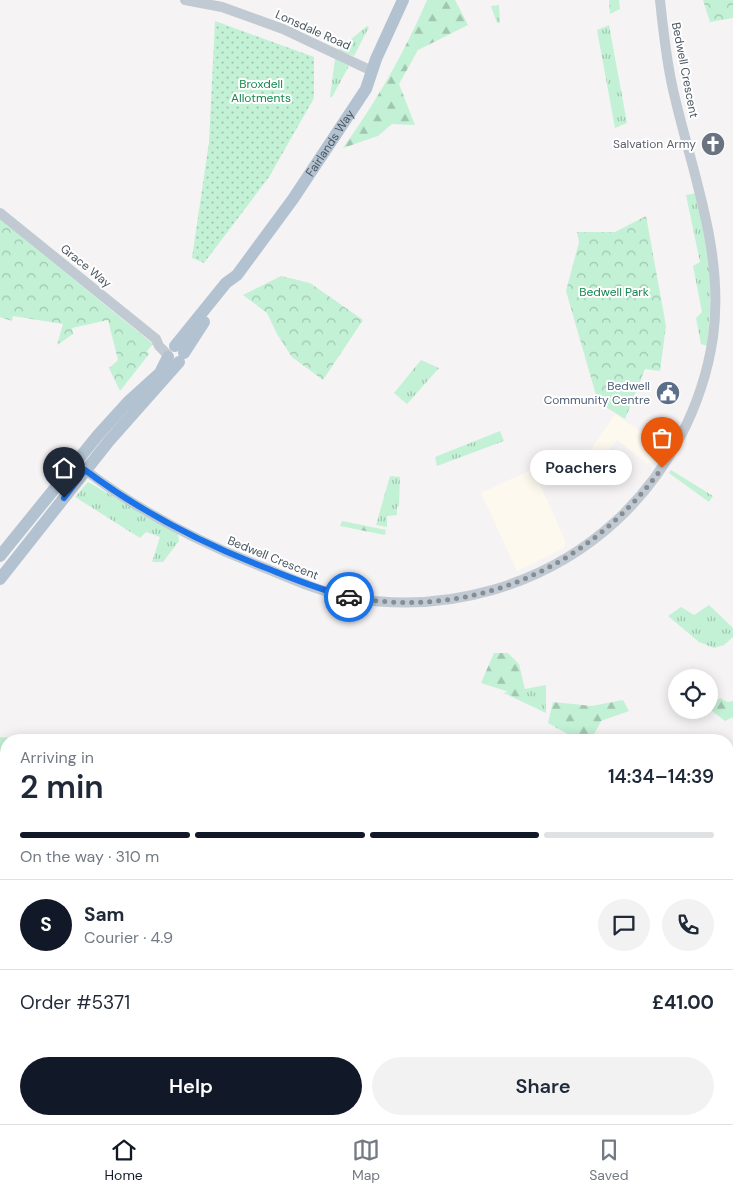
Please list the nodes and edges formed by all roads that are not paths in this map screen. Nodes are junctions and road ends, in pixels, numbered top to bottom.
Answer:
1 (185, 0) edge
2 (404, 0) edge
3 (660, 0) edge
4 (372, 71) junction
5 (0, 213) edge
6 (173, 354) junction
7 (85, 470) junction
8 (0, 556) edge
9 (0, 579) edge

1 - 4 street, Lonsdale Road
2 - 4 main road, Fairlands Way
3 - 7 street, Bedwell Crescent
4 - 6 main road, Fairlands Way
5 - 6 street, Grace Way
6 - 7 main road, Fairlands Way
6 - 8 main road, Fairlands Way
7 - 9 main road, Fairlands Way

